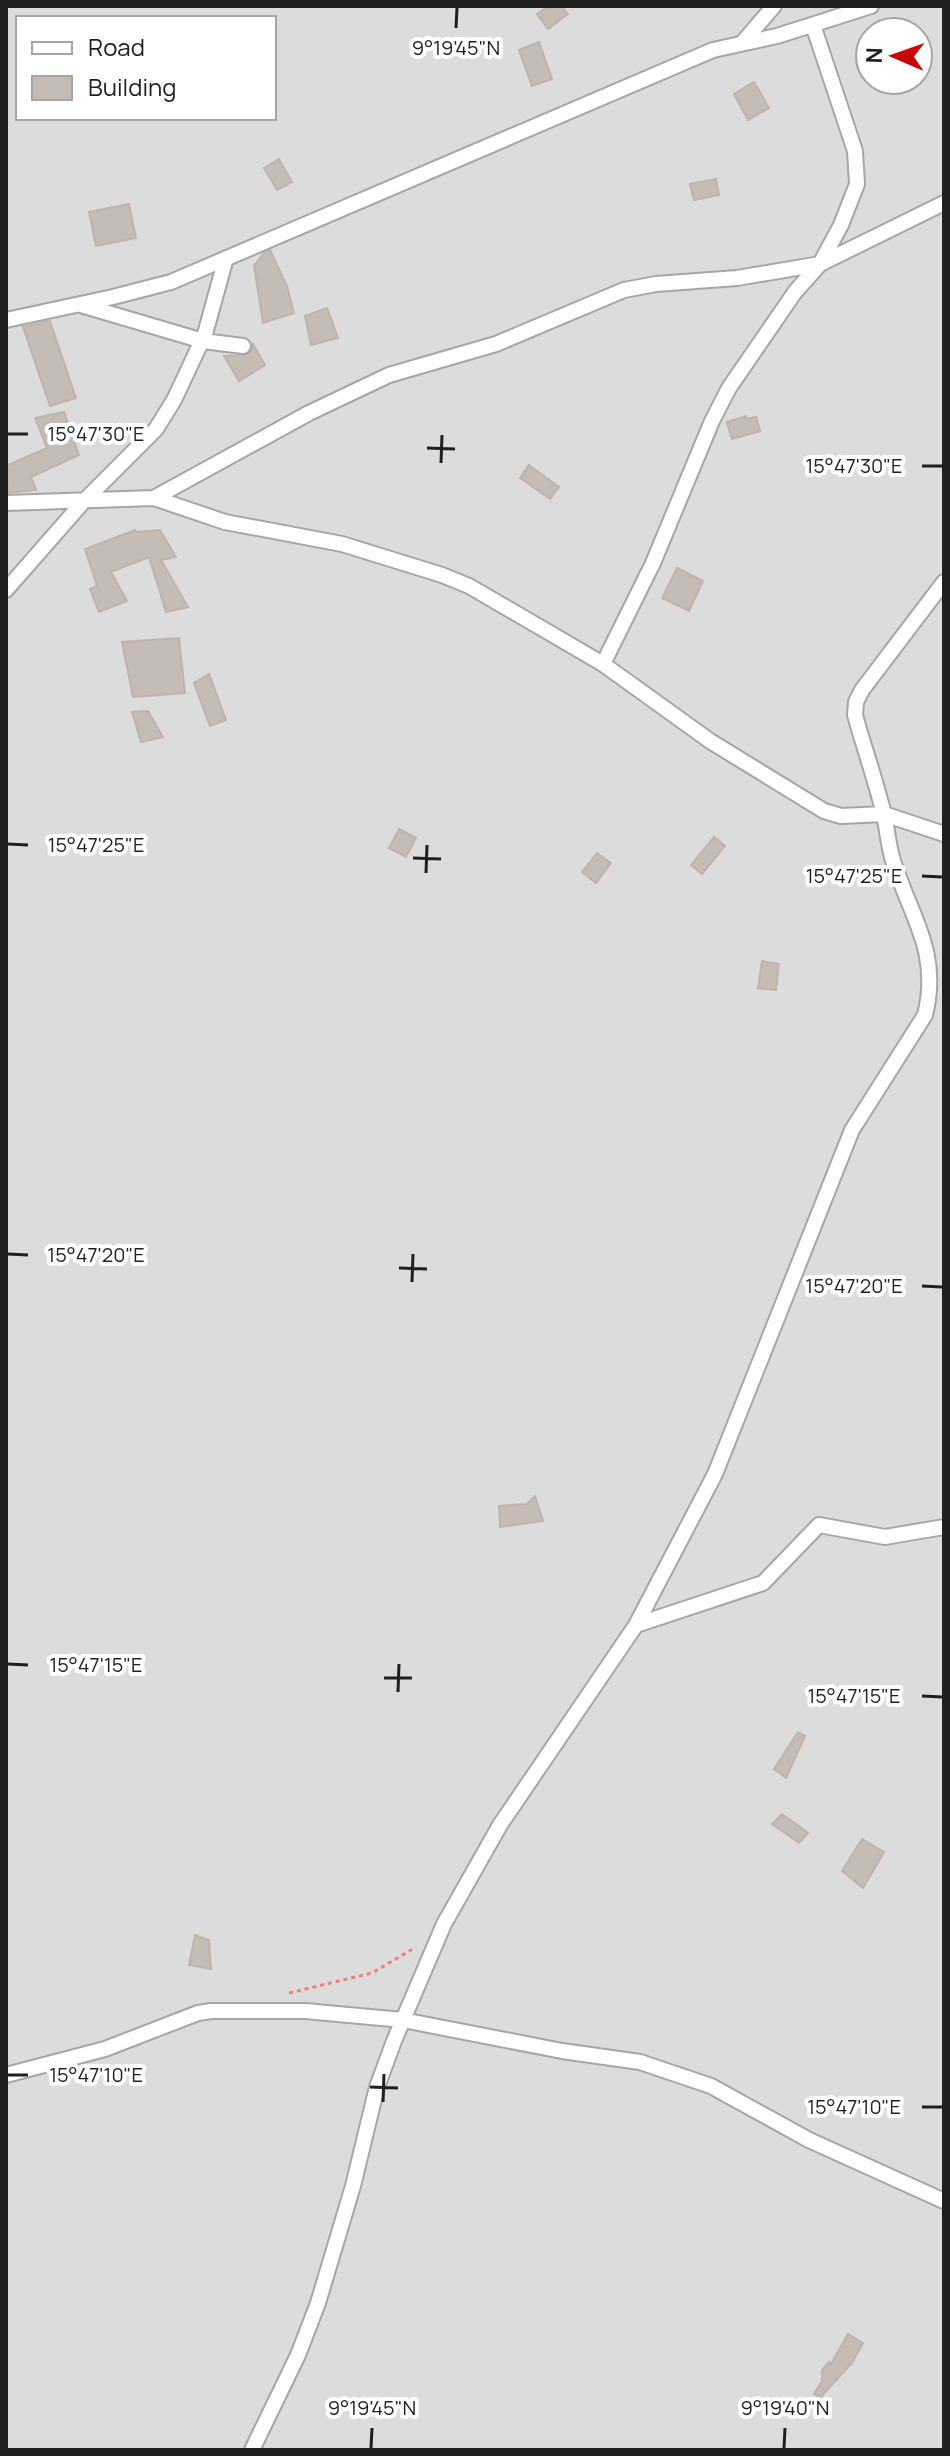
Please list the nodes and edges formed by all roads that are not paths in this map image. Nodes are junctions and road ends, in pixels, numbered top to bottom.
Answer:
1 (774, 6) edge
2 (871, 6) edge
3 (813, 25) junction
4 (743, 42) junction
5 (944, 203) edge
6 (226, 258) junction
7 (820, 264) junction
8 (78, 304) junction
9 (6, 320) edge
10 (203, 341) junction
11 (243, 346) dead end
12 (154, 498) junction
13 (84, 501) junction
14 (6, 503) edge
15 (944, 582) edge
16 (6, 590) edge
17 (603, 664) junction
18 (884, 814) junction
19 (944, 834) edge
20 (944, 1527) edge
21 (636, 1625) junction
22 (403, 2020) junction
23 (6, 2075) edge
24 (944, 2201) edge
25 (252, 2450) edge

1 - 4 street
2 - 3 street
3 - 4 street
3 - 7 street
4 - 6 street
5 - 7 street
6 - 8 street
6 - 10 street
7 - 12 street
7 - 17 street
8 - 9 street
8 - 10 street
10 - 11 street
10 - 13 street
12 - 13 street
12 - 17 street
13 - 14 street
13 - 16 street
15 - 18 street
17 - 18 street
18 - 19 street
18 - 21 street
20 - 21 street
21 - 22 street
22 - 23 street
22 - 24 street
22 - 25 street

